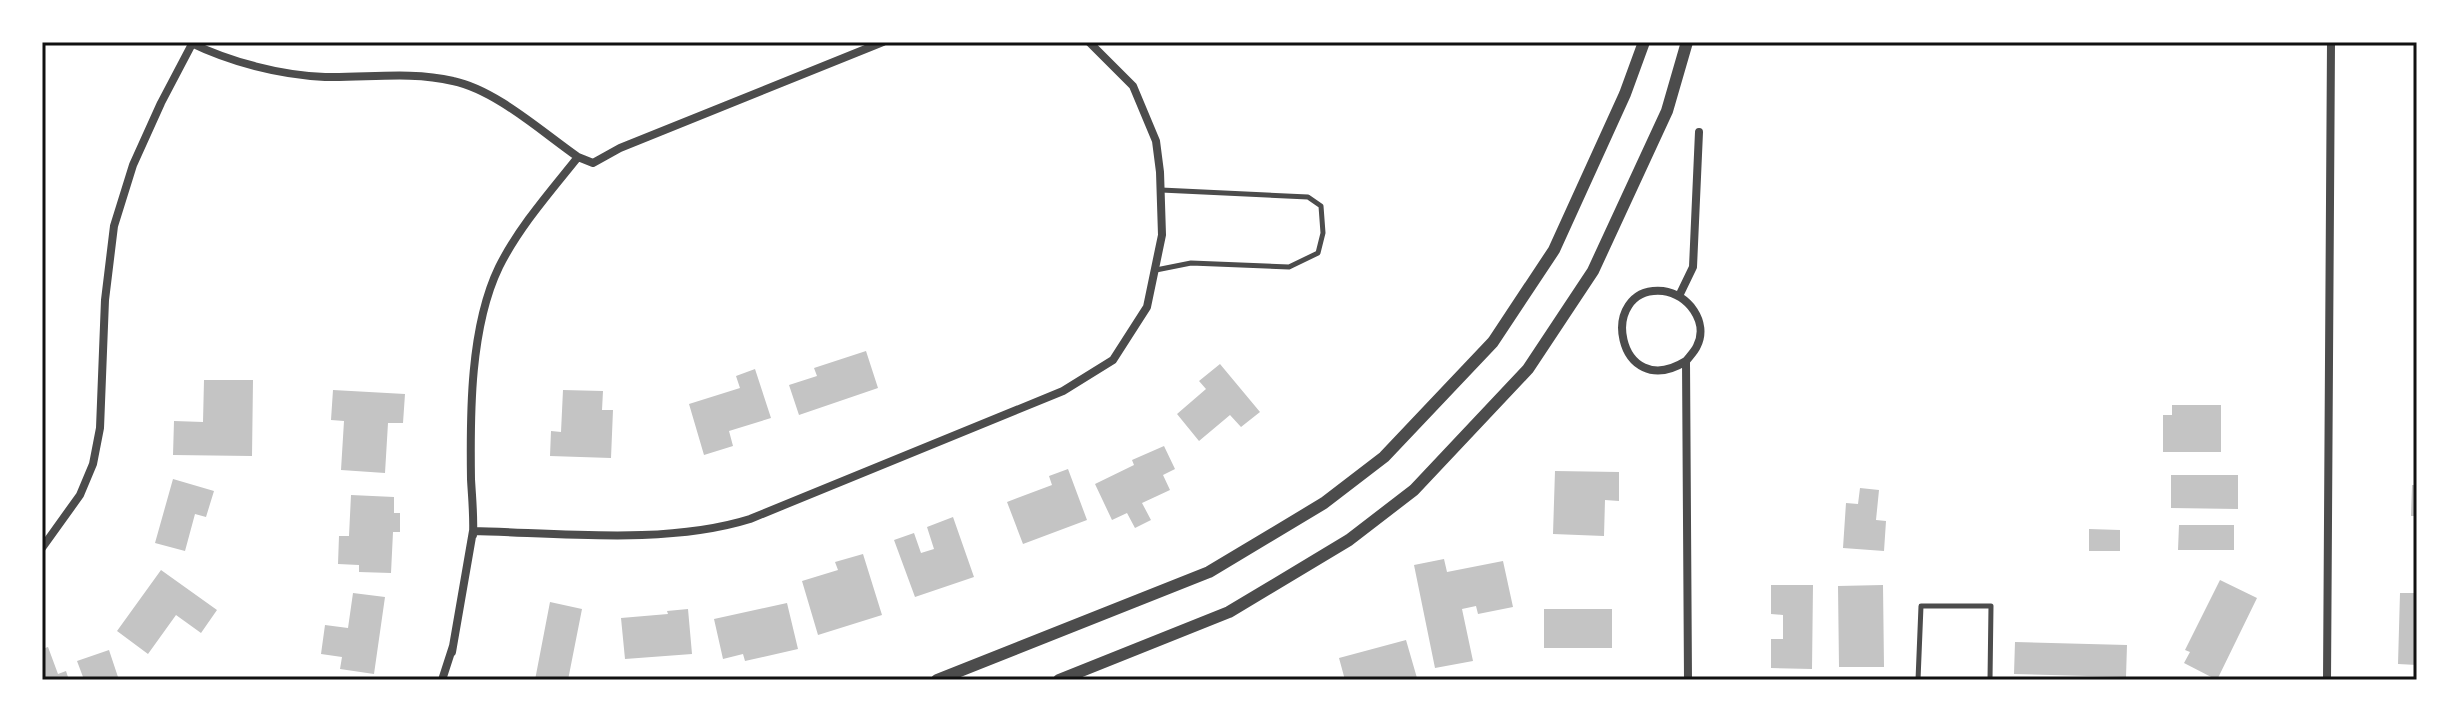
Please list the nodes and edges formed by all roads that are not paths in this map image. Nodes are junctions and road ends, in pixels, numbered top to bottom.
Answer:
1 (883, 42) edge
2 (1089, 42) edge
3 (1644, 42) edge
4 (1687, 42) edge
5 (2331, 42) edge
6 (190, 43) edge
7 (1699, 132) dead end
8 (578, 157) junction
9 (1161, 190) junction
10 (1156, 270) junction
11 (1679, 296) junction
12 (1686, 361) junction
13 (473, 531) junction
14 (42, 548) edge
15 (442, 680) edge
16 (937, 680) edge
17 (1059, 680) edge
18 (1688, 680) edge
19 (1918, 680) edge
20 (1990, 680) edge
21 (2327, 680) edge

1 - 8 street
2 - 9 street
3 - 16 street
4 - 17 street
5 - 21 street
6 - 8 street
6 - 14 street
7 - 11 street
8 - 13 street
9 - 10 street
9 - 10 lane
10 - 13 street
11 - 12 street
11 - 12 street
12 - 18 street
13 - 15 street
19 - 20 lane

